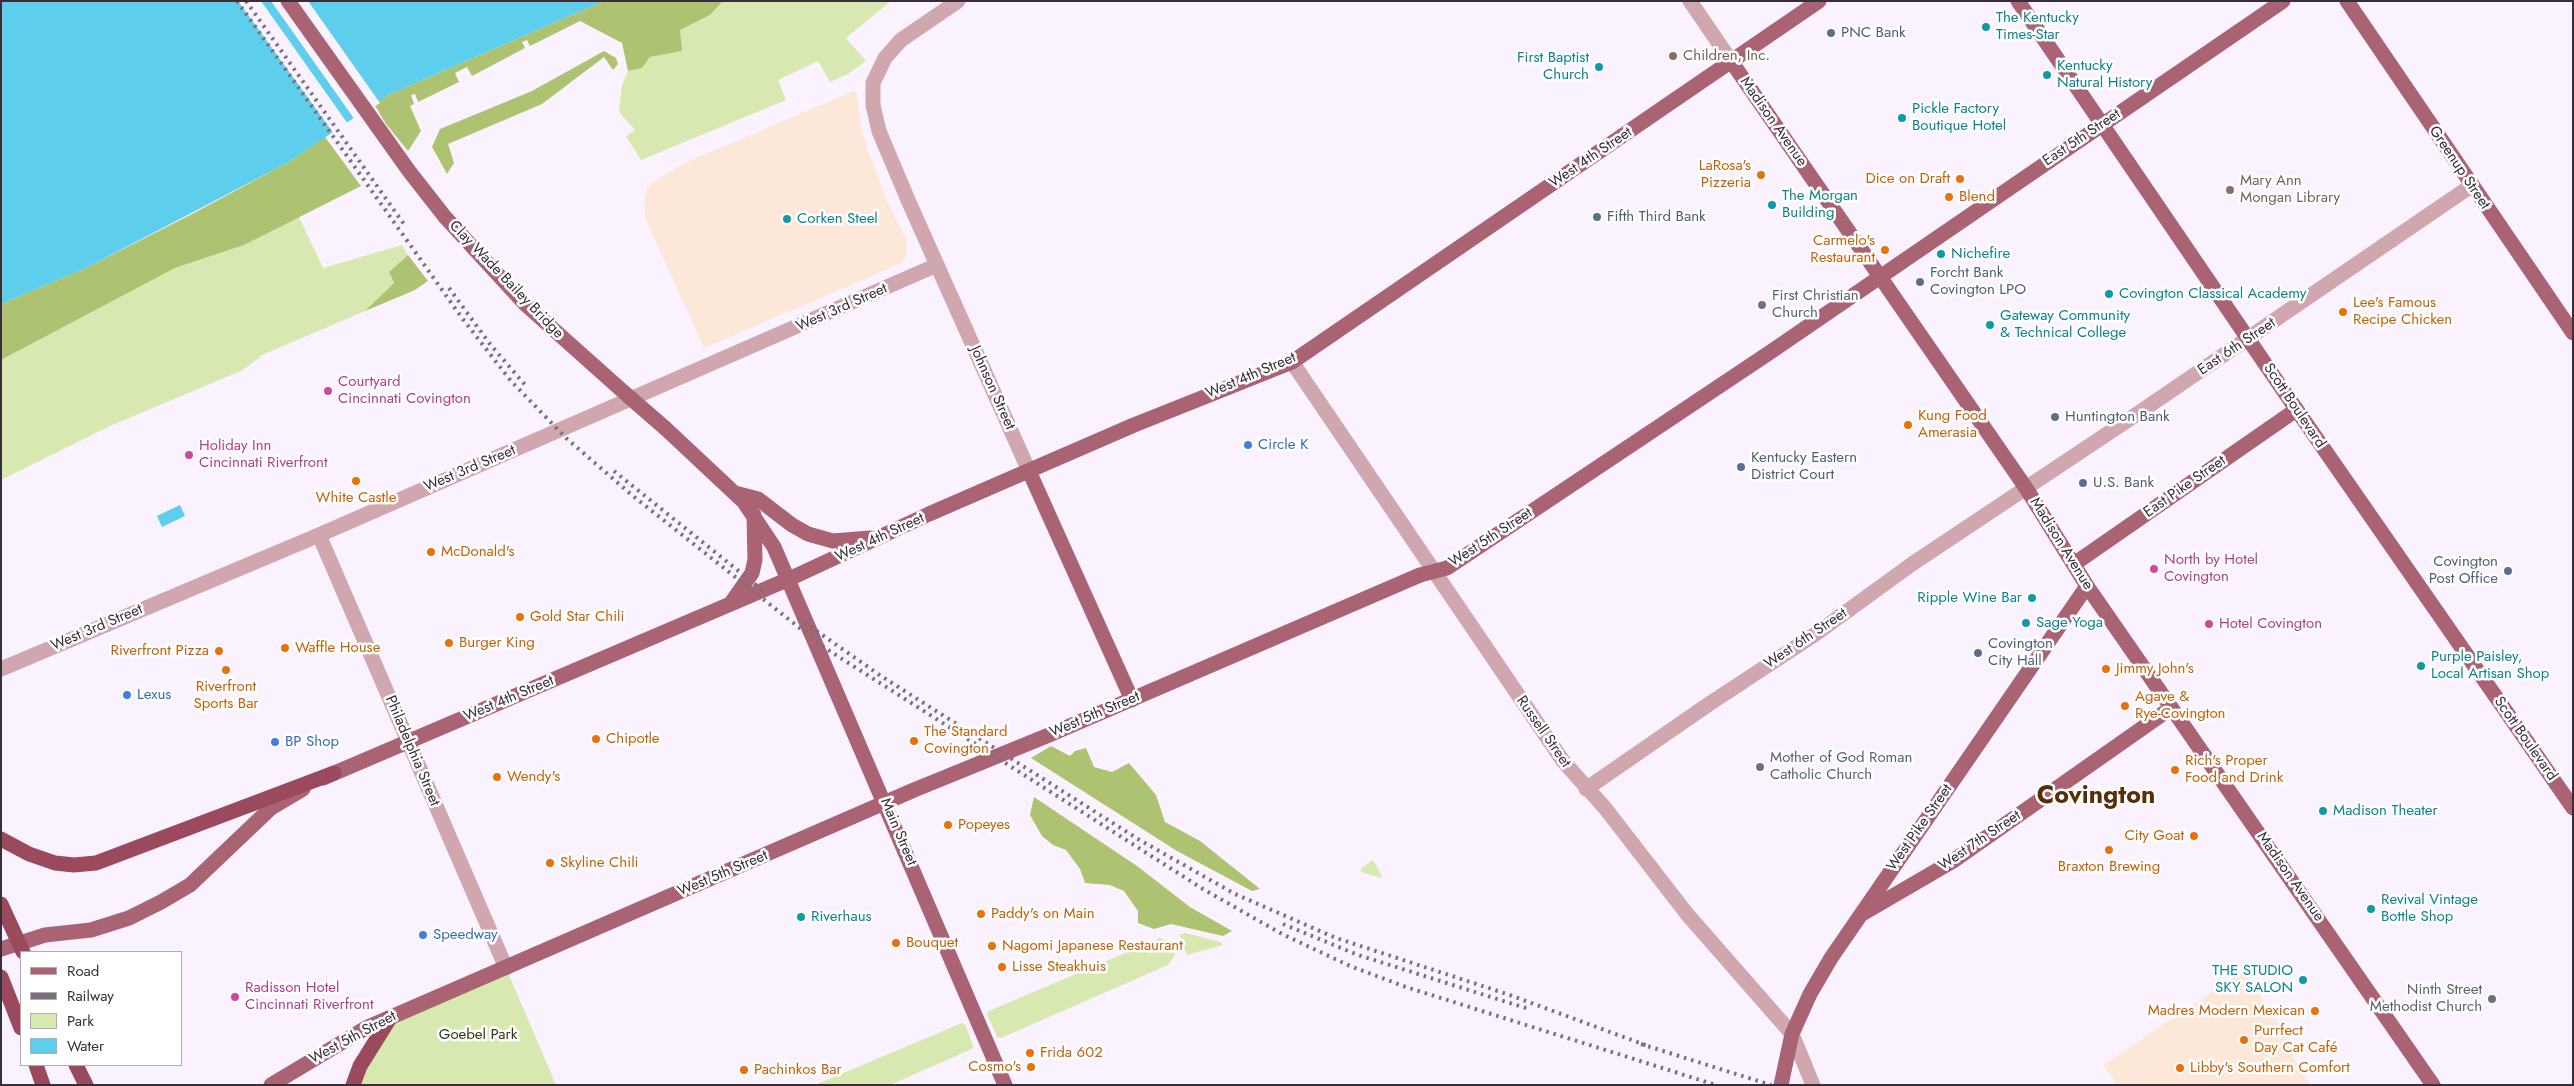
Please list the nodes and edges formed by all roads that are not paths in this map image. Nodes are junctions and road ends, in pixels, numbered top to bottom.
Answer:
1 (288, 1) edge
2 (958, 1) edge
3 (1690, 1) edge
4 (1819, 1) edge
5 (2018, 1) edge
6 (2283, 1) edge
7 (2347, 1) edge
8 (1731, 61) junction
9 (2103, 124) junction
10 (2471, 186) junction
11 (937, 265) junction
12 (1880, 275) junction
13 (2573, 333) edge
14 (2248, 339) junction
15 (1292, 362) junction
16 (2296, 410) junction
17 (1029, 471) junction
18 (2026, 488) junction
19 (735, 493) junction
20 (754, 514) junction
21 (319, 535) junction
22 (882, 537) junction
23 (2074, 564) junction
24 (1435, 573) junction
25 (789, 580) junction
26 (2087, 586) junction
27 (728, 606) junction
28 (1, 668) edge
29 (1132, 700) junction
30 (2171, 708) junction
31 (408, 742) junction
32 (334, 773) junction
33 (1586, 788) junction
34 (885, 803) junction
35 (2573, 808) edge
36 (1, 839) edge
37 (1, 904) edge
38 (1858, 916) junction
39 (1, 949) edge
40 (23, 951) edge
41 (506, 968) junction
42 (1, 977) edge
43 (390, 1018) junction
44 (20, 1025) edge
45 (1792, 1034) junction
46 (36, 1066) edge
47 (76, 1066) edge
48 (43, 1085) edge
49 (86, 1085) edge
50 (270, 1085) edge
51 (353, 1085) edge
52 (1005, 1085) edge
53 (1781, 1085) edge
54 (1814, 1085) edge
55 (2433, 1085) edge

1 - 19 main road, Clay Wade Bailey Bridge, bridge
2 - 11 street, Johnson Street
3 - 8 street, Madison Avenue
4 - 8 main road, West 4th Street
5 - 9 main road, Scott Boulevard
6 - 9 main road, East 5th Street
7 - 10 main road, Greenup Street
8 - 12 main road, Madison Avenue
8 - 15 main road, West 4th Street
9 - 12 main road, East 5th Street
9 - 14 main road, Scott Boulevard
10 - 13 main road, Greenup Street
10 - 14 street, East 6th Street
11 - 17 street, Johnson Street
11 - 21 street, West 3rd Street
12 - 18 main road, Madison Avenue
12 - 24 main road, West 5th Street
14 - 16 main road, Scott Boulevard
14 - 18 street, East 6th Street
15 - 17 main road, West 4th Street
15 - 24 street, Russell Street
16 - 23 main road, East Pike Street
16 - 35 main road, Scott Boulevard
17 - 22 main road, West 4th Street
17 - 29 main road, Johnson Street
18 - 23 main road, Madison Avenue
18 - 33 street, West 6th Street
19 - 20 main road, Clay Wade Bailey Bridge
19 - 22 main road
20 - 25 main road, Clay Wade Bailey Bridge
20 - 27 main road
21 - 28 street, West 3rd Street
21 - 31 street, Philadelphia Street
22 - 25 main road, West 4th Street
23 - 26 main road, Madison Avenue
24 - 29 main road, West 5th Street
24 - 33 street, Russell Street
25 - 27 main road, West 4th Street
25 - 34 main road, Main Street
26 - 30 main road, Madison Avenue
26 - 38 main road, West Pike Street
27 - 31 main road, West 4th Street
29 - 34 main road, West 5th Street
30 - 38 main road, West 7th Street
30 - 55 main road, Madison Avenue
31 - 32 main road, West 4th Street
31 - 41 street, Philadelphia Street
32 - 36 highway
32 - 39 main road, West 4th Street
33 - 45 street, Russell Street
34 - 41 main road, West 5th Street
34 - 52 main road, Main Street
37 - 40 highway, bridge
38 - 45 main road, West Pike Street
41 - 43 main road, West 5th Street
42 - 44 highway
43 - 50 main road, West 5th Street
43 - 51 highway
45 - 53 main road, West Pike Street
45 - 54 street, Russell Street
46 - 48 highway
47 - 49 highway

